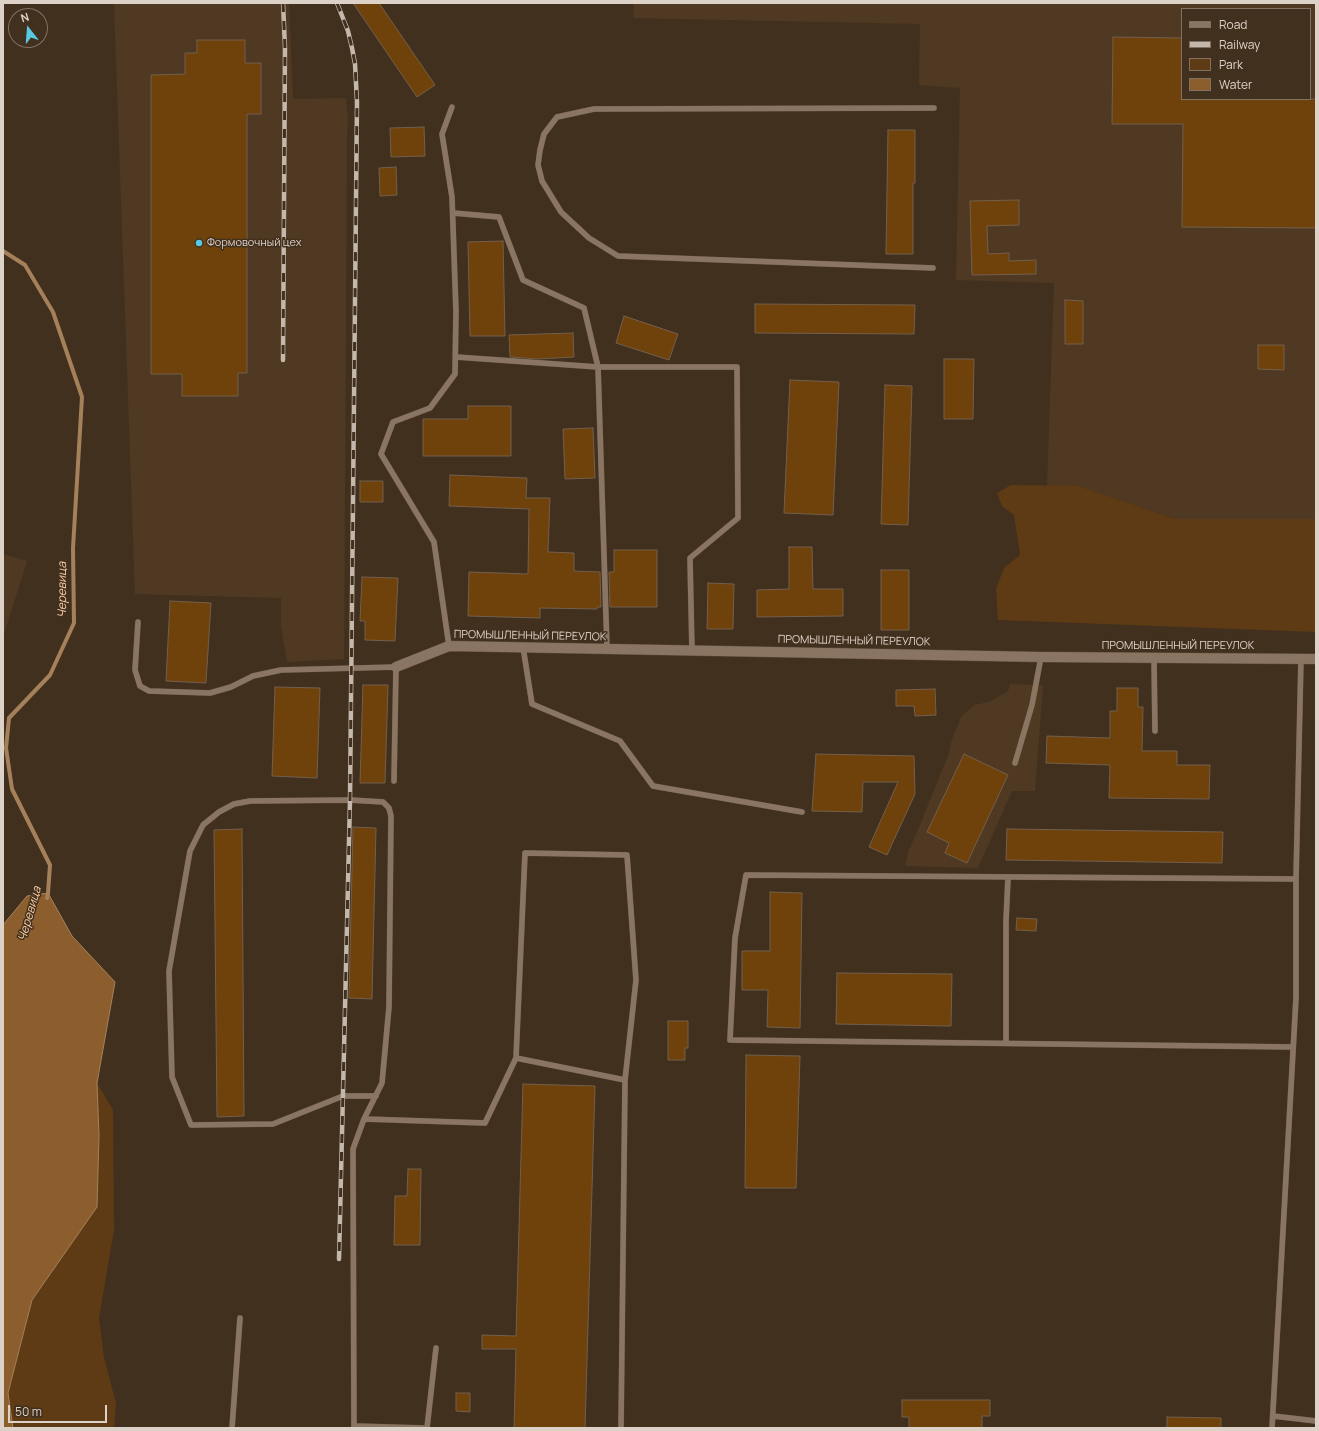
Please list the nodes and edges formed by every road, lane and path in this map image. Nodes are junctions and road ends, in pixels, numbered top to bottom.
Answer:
1 (452, 107) dead end
2 (934, 108) dead end
3 (453, 213) junction
4 (933, 268) dead end
5 (456, 357) junction
6 (598, 367) junction
7 (138, 622) dead end
8 (450, 646) junction
9 (523, 647) junction
10 (607, 649) junction
11 (692, 651) junction
12 (1041, 657) junction
13 (1154, 658) junction
14 (1301, 659) junction
15 (1316, 659) edge
16 (396, 667) junction
17 (1155, 731) dead end
18 (1015, 763) dead end
19 (394, 781) dead end
20 (802, 812) dead end
21 (1008, 878) junction
22 (1296, 879) junction
23 (1006, 1043) junction
24 (1293, 1047) junction
25 (516, 1058) junction
26 (625, 1080) junction
27 (376, 1096) junction
28 (364, 1119) junction
29 (240, 1318) dead end
30 (436, 1348) dead end
31 (1273, 1416) junction
32 (1316, 1421) edge
33 (354, 1427) edge
34 (232, 1428) edge
35 (423, 1428) edge
36 (427, 1428) edge
37 (621, 1428) edge
38 (1272, 1428) edge

1 - 3 lane
2 - 4 lane
3 - 5 lane
3 - 6 lane
5 - 6 lane
5 - 8 lane
6 - 10 lane
6 - 11 lane
7 - 16 lane
8 - 9 street, ПРОМЫШЛЕННЫЙ ПЕРЕУЛОК
8 - 16 street, ПРОМЫШЛЕННЫЙ ПЕРЕУЛОК
9 - 10 street, ПРОМЫШЛЕННЫЙ ПЕРЕУЛОК
9 - 20 lane
10 - 11 street, ПРОМЫШЛЕННЫЙ ПЕРЕУЛОК
11 - 12 street, ПРОМЫШЛЕННЫЙ ПЕРЕУЛОК
12 - 13 street, ПРОМЫШЛЕННЫЙ ПЕРЕУЛОК
12 - 18 lane
13 - 14 street, ПРОМЫШЛЕННЫЙ ПЕРЕУЛОК
13 - 17 lane
14 - 15 street, ПРОМЫШЛЕННЫЙ ПЕРЕУЛОК
14 - 22 lane
16 - 19 lane
21 - 22 lane
21 - 23 lane
21 - 23 lane
22 - 24 lane
23 - 24 lane
24 - 31 lane
25 - 26 lane
25 - 26 lane
25 - 28 lane
26 - 37 lane
27 - 27 lane
27 - 28 lane
28 - 33 lane
29 - 34 lane
30 - 36 lane
31 - 32 lane
31 - 38 lane
33 - 35 lane

